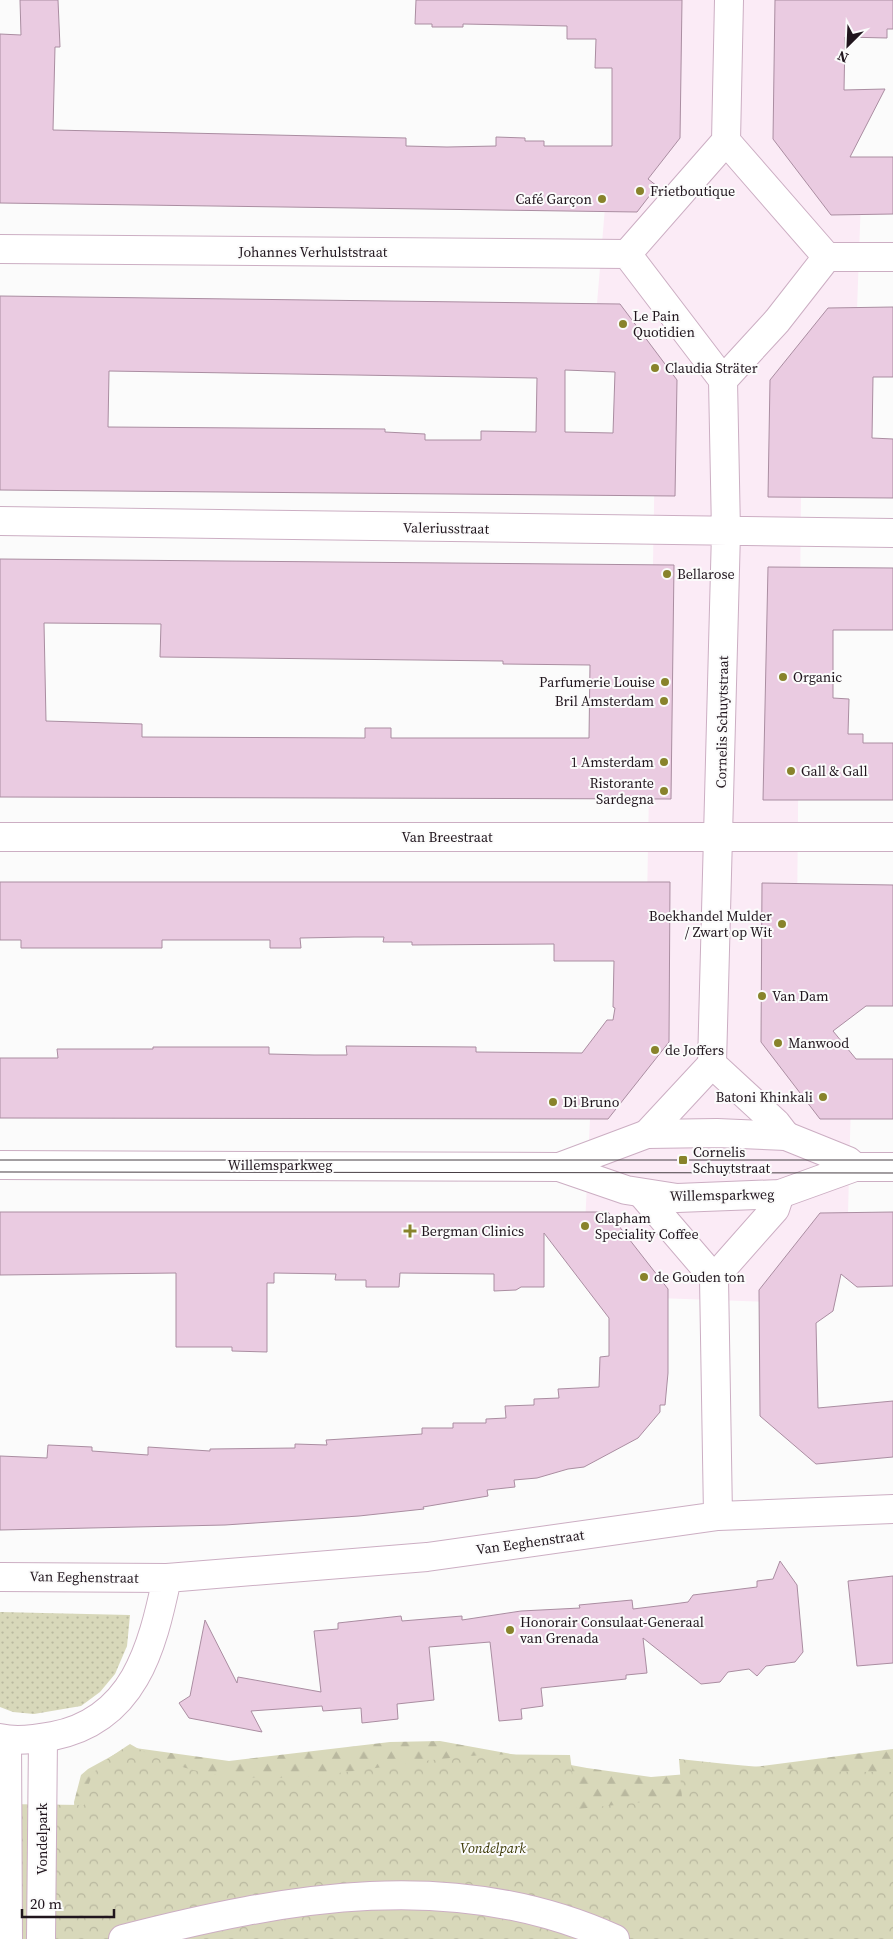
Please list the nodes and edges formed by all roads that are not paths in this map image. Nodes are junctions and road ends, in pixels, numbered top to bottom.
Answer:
1 (729, 0) edge
2 (726, 141) junction
3 (0, 249) edge
4 (627, 254) junction
5 (827, 257) junction
6 (893, 257) edge
7 (723, 380) junction
8 (0, 521) edge
9 (726, 532) junction
10 (893, 533) edge
11 (720, 836) junction
12 (0, 837) edge
13 (893, 837) edge
14 (712, 1064) junction
15 (636, 1138) junction
16 (791, 1138) junction
17 (0, 1165) edge
18 (559, 1167) junction
19 (893, 1167) edge
20 (855, 1168) junction
21 (790, 1190) junction
22 (634, 1192) junction
23 (714, 1278) junction
24 (893, 1509) edge
25 (718, 1516) junction
26 (0, 1576) edge
27 (167, 1578) junction
28 (43, 1738) junction
29 (4, 1739) edge
30 (8, 1939) edge
31 (41, 1939) edge
32 (124, 1939) edge
33 (616, 1939) edge

1 - 2 street
2 - 4 street
2 - 5 street
3 - 4 street, Johannes Verhulststraat
4 - 7 street
5 - 6 street
5 - 7 street
7 - 9 street, Cornelis Schuytstraat
8 - 9 street, Valeriusstraat
9 - 10 street, Valeriusstraat
9 - 11 street, Cornelis Schuytstraat
11 - 12 street, Van Breestraat
11 - 13 street, Van Breestraat
11 - 14 street, Cornelis Schuytstraat
14 - 15 street
14 - 16 street
15 - 16 street, Willemsparkweg
15 - 18 street, Willemsparkweg
15 - 22 street
16 - 20 street, Willemsparkweg
16 - 21 street
17 - 18 street, Willemsparkweg
18 - 22 street, Willemsparkweg
19 - 20 street, Willemsparkweg
20 - 21 street, Willemsparkweg
21 - 22 street, Willemsparkweg
21 - 23 street
22 - 23 street
23 - 25 street
24 - 25 street, Van Eeghenstraat
25 - 27 street, Van Eeghenstraat
26 - 27 street, Van Eeghenstraat
27 - 28 street
28 - 29 street
28 - 31 street, Vondelpark
29 - 30 street
32 - 33 street

